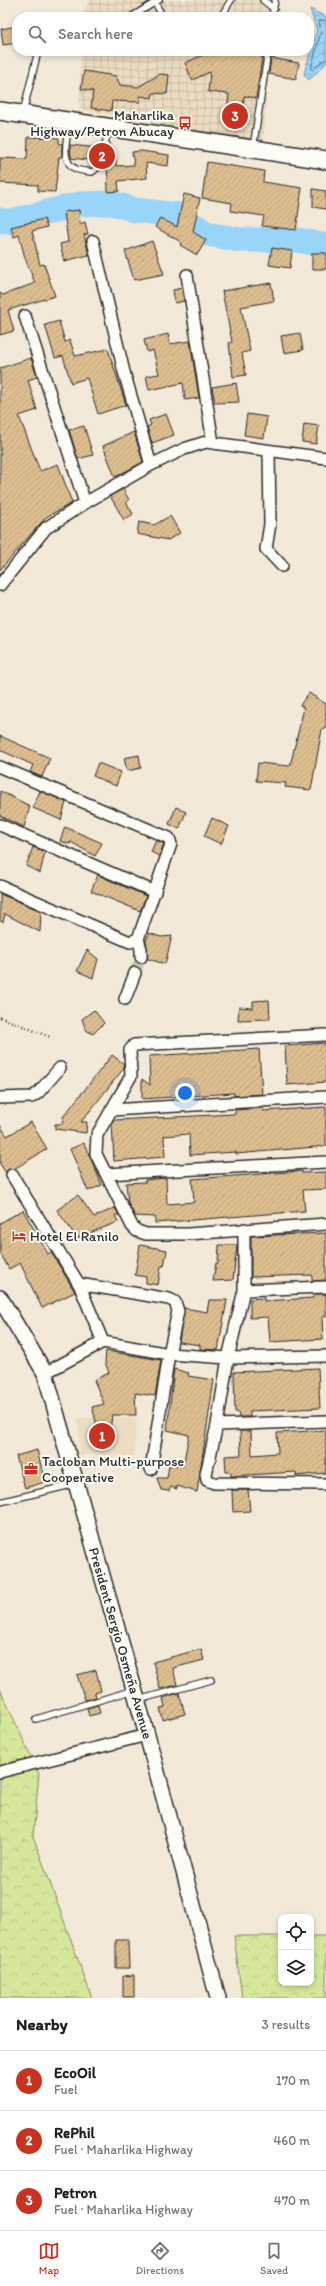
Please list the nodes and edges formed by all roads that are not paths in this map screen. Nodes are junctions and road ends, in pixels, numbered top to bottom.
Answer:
1 (232, 0) edge
2 (263, 0) edge
3 (275, 0) edge
4 (157, 2) edge
5 (274, 9) junction
6 (140, 12) edge
7 (161, 12) edge
8 (224, 12) edge
9 (273, 12) edge
10 (37, 56) edge
11 (267, 56) edge
12 (0, 111) edge
13 (23, 115) junction
14 (70, 122) junction
15 (108, 127) junction
16 (253, 148) junction
17 (326, 160) edge
18 (93, 241) dead end
19 (187, 275) dead end
20 (25, 316) dead end
21 (213, 443) junction
22 (269, 451) junction
23 (326, 458) edge
24 (152, 465) junction
25 (85, 503) junction
26 (282, 566) dead end
27 (0, 585) edge
28 (0, 767) edge
29 (0, 825) edge
30 (0, 886) edge
31 (154, 892) junction
32 (138, 938) junction
33 (141, 957) tunnel mouth
34 (135, 973) tunnel mouth
35 (125, 999) dead end
36 (326, 1035) edge
37 (60, 1068) dead end
38 (326, 1097) edge
39 (0, 1098) edge
40 (111, 1110) junction
41 (326, 1162) edge
42 (106, 1174) junction
43 (12, 1175) dead end
44 (326, 1224) edge
45 (244, 1229) junction
46 (79, 1284) junction
47 (326, 1287) edge
48 (244, 1290) junction
49 (0, 1298) edge
50 (103, 1342) junction
51 (169, 1354) junction
52 (326, 1356) edge
53 (228, 1358) junction
54 (45, 1373) junction
55 (326, 1421) edge
56 (218, 1425) junction
57 (151, 1470) dead end
58 (76, 1484) junction
59 (326, 1484) edge
60 (0, 1502) edge
61 (211, 1680) dead end
62 (136, 1695) junction
63 (36, 1719) dead end
64 (147, 1735) junction
65 (0, 1772) edge
66 (218, 1998) edge

1 - 8 lane
2 - 5 lane
3 - 5 lane
4 - 6 lane
4 - 7 lane
5 - 9 lane
10 - 13 lane
11 - 16 lane
12 - 13 main road
13 - 14 main road
14 - 15 main road
14 - 15 lane
15 - 16 main road
16 - 17 main road
18 - 24 street
19 - 21 street
20 - 25 street
21 - 22 street
21 - 24 street
22 - 23 street
22 - 26 street
24 - 25 street
25 - 27 street
28 - 31 street
29 - 31 street
30 - 32 street
31 - 32 street
32 - 33 street
34 - 35 street
36 - 40 street
37 - 39 street
38 - 40 street
40 - 42 street
41 - 42 street
42 - 45 street
43 - 46 street
44 - 45 street
45 - 48 street
46 - 50 street
46 - 51 street
47 - 48 street
48 - 53 street
49 - 54 main road, President Sergio Osmeña Avenue
50 - 51 street
50 - 54 street
51 - 53 street
51 - 57 street
52 - 53 street
53 - 56 street
54 - 58 main road, President Sergio Osmeña Avenue
55 - 56 street
56 - 59 street
58 - 60 lane
58 - 62 main road, President Sergio Osmeña Avenue
61 - 62 lane
62 - 63 lane
62 - 64 main road, President Sergio Osmeña Avenue
64 - 65 street
64 - 66 main road, President Sergio Osmeña Avenue

